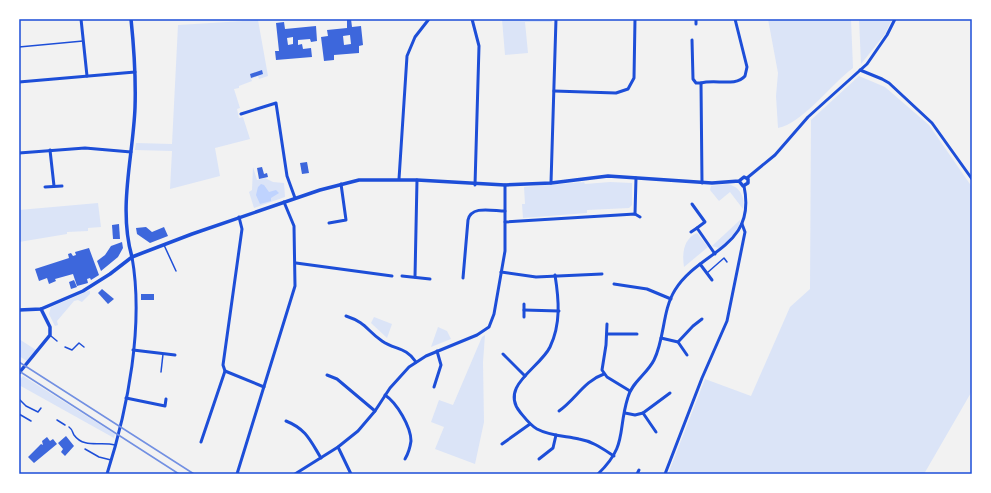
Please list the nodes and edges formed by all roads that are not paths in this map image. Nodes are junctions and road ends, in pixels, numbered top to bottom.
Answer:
1 (81, 19) edge
2 (131, 19) edge
3 (429, 19) edge
4 (472, 19) edge
5 (556, 19) edge
6 (635, 19) edge
7 (696, 19) edge
8 (735, 19) edge
9 (895, 19) edge
10 (696, 24) dead end
11 (692, 40) dead end
12 (83, 41) junction
13 (19, 47) edge
14 (860, 70) junction
15 (135, 72) junction
16 (87, 76) junction
17 (19, 82) edge
18 (701, 84) junction
19 (554, 91) junction
20 (241, 114) dead end
21 (50, 150) junction
22 (130, 152) junction
23 (19, 153) edge
24 (636, 178) junction
25 (747, 178) junction
26 (399, 179) junction
27 (972, 179) edge
28 (417, 180) junction
29 (740, 181) junction
30 (702, 183) junction
31 (341, 184) junction
32 (551, 184) junction
33 (475, 185) junction
34 (505, 185) junction
35 (54, 186) junction
36 (62, 186) dead end
37 (744, 186) junction
38 (46, 187) dead end
39 (295, 198) junction
40 (284, 202) junction
41 (692, 204) dead end
42 (505, 211) junction
43 (635, 214) junction
44 (239, 217) junction
45 (640, 217) dead end
46 (505, 222) junction
47 (329, 223) dead end
48 (742, 224) junction
49 (697, 228) junction
50 (691, 232) dead end
51 (164, 245) junction
52 (715, 254) junction
53 (132, 257) junction
54 (727, 262) dead end
55 (296, 263) junction
56 (700, 264) junction
57 (176, 271) dead end
58 (502, 272) junction
59 (707, 273) junction
60 (602, 274) dead end
61 (555, 275) junction
62 (392, 276) dead end
63 (402, 276) dead end
64 (416, 277) junction
65 (464, 278) dead end
66 (430, 279) dead end
67 (712, 280) dead end
68 (614, 284) dead end
69 (670, 299) junction
70 (524, 304) dead end
71 (41, 309) junction
72 (19, 310) edge
73 (524, 310) junction
74 (559, 311) junction
75 (346, 316) dead end
76 (524, 316) dead end
77 (702, 319) dead end
78 (607, 324) dead end
79 (606, 334) junction
80 (637, 334) dead end
81 (50, 335) junction
82 (661, 338) junction
83 (57, 341) dead end
84 (678, 342) junction
85 (65, 347) dead end
86 (84, 347) dead end
87 (133, 350) junction
88 (437, 351) junction
89 (163, 354) junction
90 (503, 354) dead end
91 (175, 355) dead end
92 (687, 355) dead end
93 (416, 362) junction
94 (225, 371) junction
95 (161, 372) dead end
96 (19, 374) edge
97 (604, 374) junction
98 (326, 375) dead end
99 (524, 376) junction
100 (264, 387) junction
101 (434, 387) dead end
102 (630, 391) junction
103 (670, 393) dead end
104 (385, 395) junction
105 (126, 398) junction
106 (19, 399) edge
107 (166, 399) dead end
108 (41, 408) dead end
109 (375, 411) junction
110 (559, 411) dead end
111 (625, 413) junction
112 (643, 413) junction
113 (19, 414) edge
114 (57, 420) dead end
115 (31, 421) dead end
116 (286, 421) dead end
117 (530, 424) junction
118 (65, 425) dead end
119 (69, 427) dead end
120 (656, 432) dead end
121 (556, 435) junction
122 (201, 442) dead end
123 (502, 444) dead end
124 (116, 445) junction
125 (338, 447) junction
126 (85, 449) dead end
127 (614, 456) junction
128 (321, 458) junction
129 (539, 459) dead end
130 (111, 460) junction
131 (405, 460) dead end
132 (639, 470) dead end
133 (107, 474) edge
134 (237, 474) edge
135 (295, 474) edge
136 (351, 474) edge
137 (598, 474) edge
138 (636, 474) edge
139 (665, 474) edge

1 - 12 street
2 - 15 street
3 - 26 street
4 - 33 street
5 - 19 street
6 - 19 street
7 - 10 street
8 - 18 street
9 - 14 street
11 - 18 street
12 - 13 lane
12 - 16 street
14 - 25 street
14 - 27 street
15 - 16 street
15 - 22 street
16 - 17 street
18 - 30 street
19 - 32 street
20 - 39 street
21 - 22 street
21 - 23 street
21 - 35 street
22 - 53 street
24 - 30 street
24 - 32 street
24 - 43 street
25 - 29 street
25 - 37 street
26 - 28 street
26 - 31 street
28 - 33 street
28 - 64 street
29 - 30 street
29 - 37 street
31 - 39 street
31 - 47 street
32 - 34 street
33 - 34 street
34 - 42 street
35 - 36 street
35 - 38 street
37 - 48 street
39 - 40 street
40 - 44 street
40 - 55 street
41 - 49 street
42 - 46 street
42 - 65 street
43 - 45 street
43 - 46 street
44 - 51 street
44 - 94 street
46 - 58 street
48 - 52 street
48 - 139 street
49 - 50 street
49 - 52 street
51 - 53 street
51 - 57 lane
52 - 56 street
53 - 71 street
53 - 87 street
54 - 59 lane
55 - 62 street
55 - 100 street
56 - 59 street
56 - 69 street
58 - 61 street
58 - 88 street
59 - 67 street
60 - 61 street
61 - 74 street
63 - 64 street
64 - 66 street
68 - 69 street
69 - 82 street
70 - 73 street
71 - 72 street
71 - 81 street
73 - 74 street
73 - 76 street
74 - 99 street
75 - 93 street
77 - 84 street
78 - 79 street
79 - 80 street
79 - 97 street
81 - 83 lane
81 - 96 street
82 - 84 street
82 - 102 street
84 - 92 street
85 - 86 lane
87 - 89 street
87 - 105 street
88 - 93 street
88 - 101 street
89 - 91 street
89 - 95 lane
90 - 99 street
93 - 104 street
94 - 100 street
94 - 122 street
97 - 102 street
97 - 110 street
98 - 109 street
99 - 117 street
100 - 134 street
102 - 111 street
103 - 112 street
104 - 109 street
104 - 131 street
105 - 107 street
105 - 124 street
106 - 108 lane
109 - 125 street
111 - 112 street
111 - 127 street
112 - 120 street
113 - 115 lane
114 - 118 lane
116 - 128 street
117 - 121 street
117 - 123 street
119 - 124 lane
121 - 127 street
121 - 129 street
124 - 130 street
125 - 128 street
125 - 136 street
126 - 130 lane
127 - 137 street
128 - 135 street
130 - 133 street
132 - 138 street

